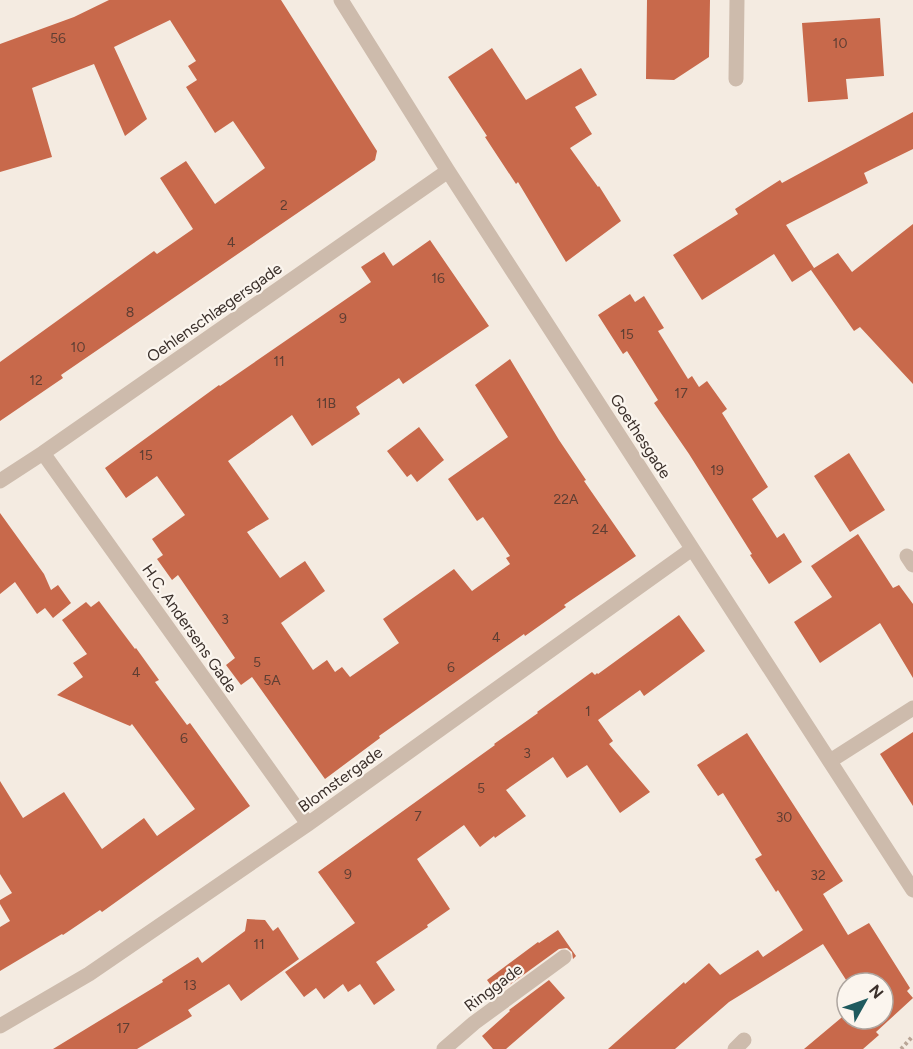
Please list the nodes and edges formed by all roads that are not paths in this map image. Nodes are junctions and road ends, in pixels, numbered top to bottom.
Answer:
1 (341, 0) edge
2 (737, 0) edge
3 (736, 79) dead end
4 (448, 171) junction
5 (44, 453) junction
6 (0, 481) edge
7 (692, 549) junction
8 (913, 708) edge
9 (830, 761) junction
10 (308, 824) junction
11 (913, 890) edge
12 (564, 957) dead end
13 (0, 1026) edge
14 (444, 1049) edge

1 - 4 street, Goethesgade
2 - 3 street
4 - 5 street, Oehlenschlægersgade
4 - 7 street, Goethesgade
5 - 6 street, Oehlenschlægersgade
5 - 10 street, H.C. Andersens Gade
7 - 9 street, Goethesgade
7 - 10 street, Blomstergade
8 - 9 street
9 - 11 street, Goethesgade
10 - 13 street, Blomstergade
12 - 14 street, Ringgade

